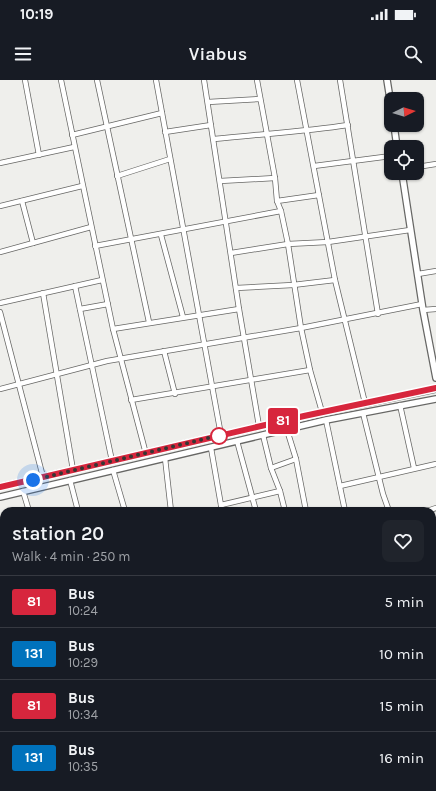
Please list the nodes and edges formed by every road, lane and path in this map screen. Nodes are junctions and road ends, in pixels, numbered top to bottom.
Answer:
1 (25, 80) edge
2 (61, 80) edge
3 (97, 80) edge
4 (156, 80) edge
5 (204, 80) edge
6 (257, 80) edge
7 (297, 80) edge
8 (340, 80) edge
9 (387, 80) edge
10 (389, 92) edge
11 (260, 99) junction
12 (208, 102) junction
13 (162, 113) junction
14 (211, 125) junction
15 (348, 125) junction
16 (107, 126) junction
17 (165, 132) junction
18 (306, 132) junction
19 (266, 133) junction
20 (72, 135) junction
21 (214, 139) junction
22 (74, 147) junction
23 (39, 155) junction
24 (384, 157) edge
25 (170, 159) junction
26 (354, 162) junction
27 (0, 163) edge
28 (436, 164) edge
29 (314, 166) junction
30 (424, 166) edge
31 (118, 176) junction
32 (275, 178) junction
33 (403, 180) edge
34 (220, 181) junction
35 (82, 186) junction
36 (319, 195) junction
37 (0, 200) edge
38 (22, 201) junction
39 (277, 201) junction
40 (1, 206) edge
41 (281, 211) junction
42 (226, 222) junction
43 (91, 227) junction
44 (184, 230) junction
45 (410, 230) junction
46 (162, 235) junction
47 (364, 237) junction
48 (131, 240) junction
49 (328, 242) junction
50 (33, 243) junction
51 (288, 244) junction
52 (95, 246) junction
53 (0, 252) edge
54 (231, 253) junction
55 (436, 272) edge
56 (418, 274) junction
57 (102, 280) junction
58 (335, 280) junction
59 (293, 284) junction
60 (76, 286) junction
61 (236, 288) junction
62 (43, 293) junction
63 (0, 303) edge
64 (108, 304) junction
65 (423, 307) junction
66 (80, 309) junction
67 (239, 309) junction
68 (436, 309) edge
69 (0, 312) edge
70 (378, 314) junction
71 (199, 315) junction
72 (183, 317) junction
73 (344, 319) junction
74 (149, 322) junction
75 (301, 328) junction
76 (113, 329) junction
77 (3, 335) edge
78 (243, 337) junction
79 (204, 343) junction
80 (164, 351) junction
81 (120, 358) junction
82 (91, 364) junction
83 (310, 370) junction
84 (55, 374) junction
85 (436, 378) edge
86 (251, 380) junction
87 (18, 384) junction
88 (212, 388) junction
89 (436, 388) edge
90 (0, 389) edge
91 (175, 394) junction
92 (436, 399) edge
93 (131, 400) junction
94 (365, 403) junction
95 (400, 405) junction
96 (322, 412) junction
97 (363, 413) junction
98 (326, 420) junction
99 (260, 426) junction
100 (287, 430) junction
101 (221, 435) junction
102 (263, 435) junction
103 (237, 441) junction
104 (211, 448) junction
105 (146, 454) junction
106 (165, 458) junction
107 (296, 459) junction
108 (112, 461) junction
109 (436, 464) edge
110 (271, 468) junction
111 (414, 468) junction
112 (73, 470) junction
113 (113, 470) junction
114 (380, 476) junction
115 (43, 478) junction
116 (70, 480) junction
117 (340, 486) junction
118 (0, 487) edge
119 (280, 490) junction
120 (23, 491) junction
121 (0, 497) edge
122 (253, 497) junction
123 (221, 505) joint
124 (28, 507) edge
125 (77, 507) edge
126 (124, 507) edge
127 (171, 507) edge
128 (255, 507) edge
129 (284, 507) edge
130 (305, 507) edge
131 (344, 507) edge
132 (388, 507) edge

1 - 23 street
2 - 20 street
3 - 16 street
4 - 13 street
5 - 12 street
6 - 11 street
7 - 18 street
8 - 15 street
9 - 10 street
11 - 12 street
11 - 19 street
12 - 14 street
13 - 16 street
13 - 17 street
14 - 17 street
14 - 21 street
15 - 18 street
15 - 26 street
16 - 20 street
16 - 31 street
17 - 25 street
18 - 19 street
18 - 29 street
19 - 21 street
19 - 32 street
20 - 22 street
21 - 34 street
22 - 23 street
22 - 35 street
23 - 27 street
24 - 26 street
25 - 31 street
25 - 44 street
26 - 29 street
26 - 47 street
28 - 30 street
29 - 36 street
31 - 48 street
32 - 34 street
32 - 39 street
33 - 45 street
34 - 42 street
35 - 38 street
35 - 43 street
36 - 39 street
36 - 49 street
37 - 40 street
38 - 40 street
38 - 50 street
39 - 41 street
41 - 42 street
41 - 51 street
42 - 44 street
42 - 54 street
43 - 50 street
43 - 52 street
44 - 46 street
44 - 71 street
45 - 47 street
45 - 56 street
46 - 48 street
46 - 72 street
47 - 49 street
47 - 70 street
48 - 52 street
48 - 74 street
49 - 51 street
49 - 58 street
50 - 53 street
51 - 54 street
51 - 59 street
52 - 57 street
54 - 61 street
55 - 56 street
56 - 65 street
57 - 60 street
57 - 64 street
58 - 59 street
58 - 73 street
59 - 61 street
59 - 75 street
60 - 62 street
60 - 66 street
61 - 67 street
62 - 63 street
62 - 84 street
64 - 66 street
64 - 76 street
65 - 68 street
65 - 70 street
65 - 85 street
66 - 82 street
67 - 71 street
67 - 78 street
69 - 77 street
70 - 73 street
71 - 72 street
71 - 79 street
72 - 74 street
73 - 75 street
73 - 94 street
74 - 76 street
75 - 78 street
75 - 83 street
76 - 81 street
77 - 87 street
78 - 79 street
78 - 86 street
79 - 80 street
79 - 88 street
80 - 81 street
80 - 91 street
81 - 82 street
81 - 93 street
82 - 84 street
82 - 108 street
83 - 86 street
83 - 96 street
84 - 87 street
84 - 112 street
86 - 88 street
86 - 99 street
87 - 90 street
87 - 115 street
88 - 91 street
88 - 101 street
89 - 94 street
91 - 93 street
92 - 95 street
93 - 105 street
94 - 96 street
95 - 97 street
95 - 111 street
96 - 99 street
97 - 98 street
97 - 114 street
98 - 100 street
98 - 117 street
99 - 101 street
100 - 102 street
100 - 107 street
101 - 105 street
102 - 103 street
102 - 110 street
103 - 104 street
103 - 122 street
104 - 106 street
104 - 123 street
105 - 108 street
106 - 113 street
106 - 127 street
107 - 110 street
107 - 130 street
108 - 112 street
109 - 111 street
110 - 119 street
111 - 114 street
112 - 115 street
113 - 116 street
113 - 126 street
114 - 117 street
114 - 132 street
115 - 118 street
116 - 120 street
116 - 125 street
117 - 131 street
119 - 122 street
119 - 129 street
120 - 121 street
120 - 124 street
122 - 123 street
122 - 128 street

